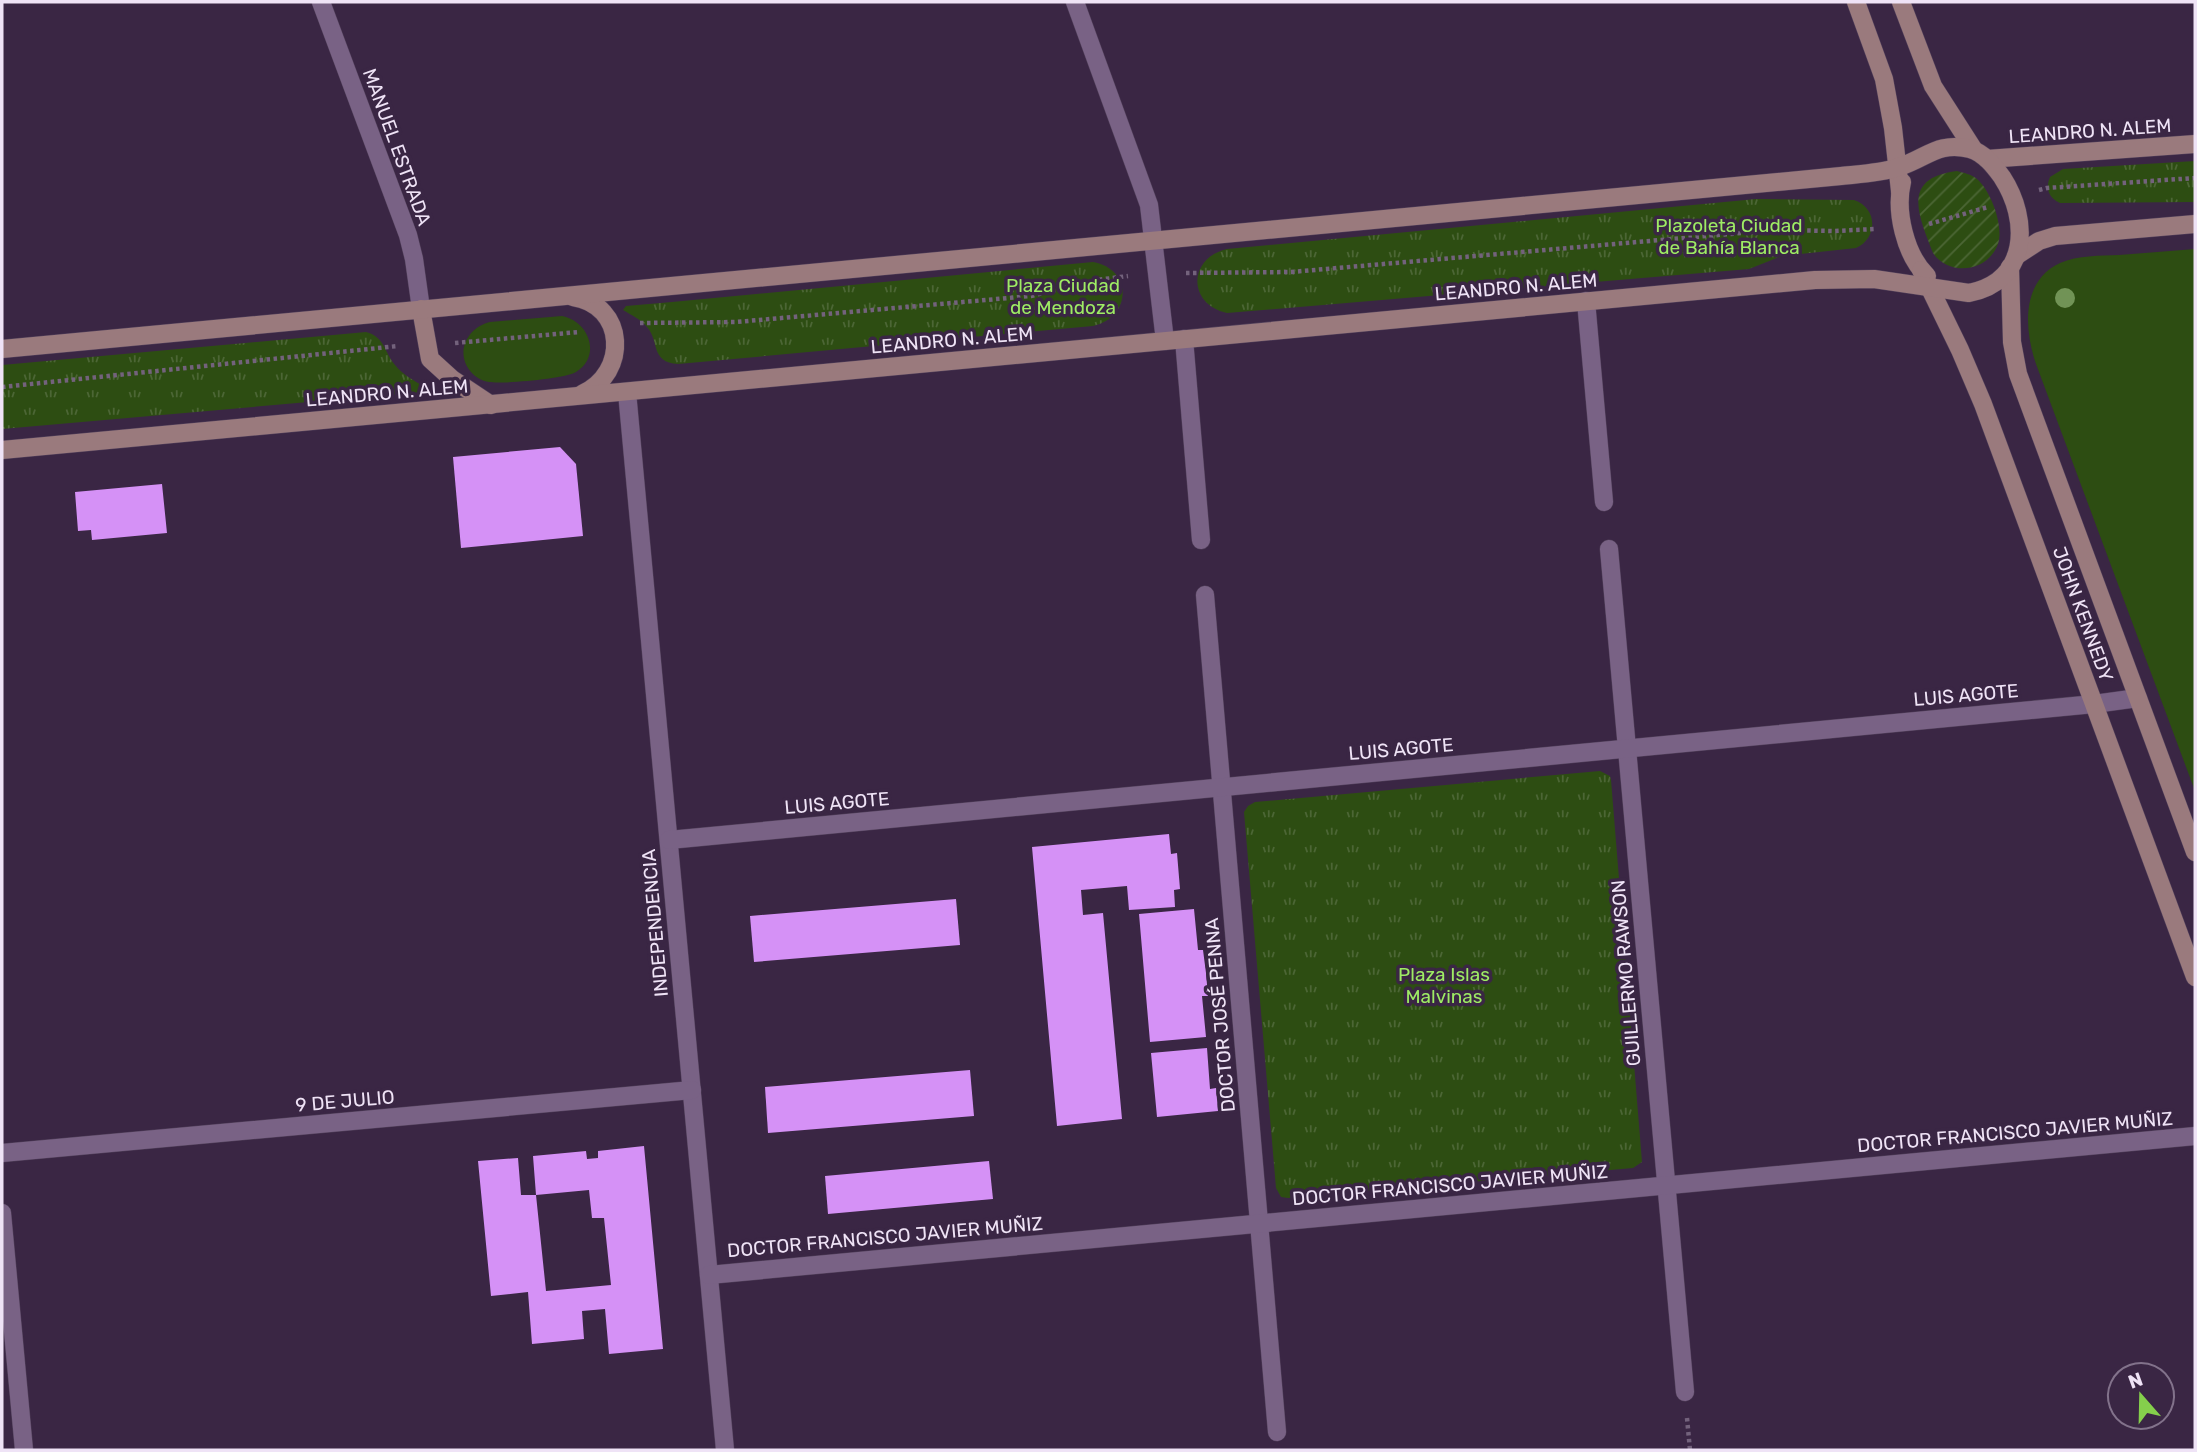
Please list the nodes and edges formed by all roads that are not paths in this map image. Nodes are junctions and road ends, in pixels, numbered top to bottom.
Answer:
1 (321, 2) edge
2 (1075, 2) edge
3 (1856, 2) edge
4 (1901, 2) edge
5 (2195, 144) edge
6 (1980, 155) junction
7 (1906, 164) junction
8 (2195, 224) edge
9 (1154, 240) junction
10 (2013, 262) junction
11 (1938, 289) junction
12 (561, 296) junction
13 (1587, 301) junction
14 (421, 309) junction
15 (1184, 340) junction
16 (1165, 341) junction
17 (2, 349) edge
18 (627, 392) junction
19 (569, 397) junction
20 (491, 405) junction
21 (2, 450) edge
22 (1604, 502) dead end
23 (1201, 540) dead end
24 (1609, 549) dead end
25 (1205, 595) dead end
26 (2138, 698) junction
27 (2094, 704) junction
28 (1627, 748) junction
29 (1222, 788) junction
30 (669, 840) junction
31 (2195, 852) edge
32 (2195, 977) edge
33 (692, 1090) junction
34 (2195, 1136) edge
35 (2, 1153) edge
36 (1666, 1186) junction
37 (2, 1213) edge
38 (1259, 1223) junction
39 (709, 1275) junction
40 (1685, 1392) dead end
41 (1276, 1432) dead end
42 (24, 1450) edge
43 (725, 1450) edge

1 - 14 street, MANUEL ESTRADA
2 - 9 street
3 - 7 main road
4 - 6 main road
5 - 6 main road, LEANDRO N. ALEM
6 - 7 main road, LEANDRO N. ALEM
6 - 10 main road, LEANDRO N. ALEM
7 - 9 main road, LEANDRO N. ALEM
7 - 11 main road, JOHN KENNEDY
8 - 10 main road, LEANDRO N. ALEM
9 - 12 main road, LEANDRO N. ALEM
9 - 16 street
10 - 11 main road, LEANDRO N. ALEM
10 - 26 main road, JOHN KENNEDY
11 - 13 main road, LEANDRO N. ALEM
11 - 27 main road, JOHN KENNEDY
12 - 14 main road, LEANDRO N. ALEM
12 - 19 main road
13 - 15 main road, LEANDRO N. ALEM
13 - 22 street
14 - 17 main road, LEANDRO N. ALEM
14 - 20 main road
15 - 16 main road, LEANDRO N. ALEM
15 - 23 street
16 - 18 main road, LEANDRO N. ALEM
18 - 19 main road, LEANDRO N. ALEM
18 - 30 street, INDEPENDENCIA
19 - 20 main road, LEANDRO N. ALEM
20 - 21 main road, LEANDRO N. ALEM
24 - 28 street, GUILLERMO RAWSON
25 - 29 street, DOCTOR JOSÉ PENNA
26 - 27 street, LUIS AGOTE
26 - 31 main road, JOHN KENNEDY
27 - 28 street, LUIS AGOTE
27 - 32 main road, JOHN KENNEDY
28 - 29 street, LUIS AGOTE
28 - 36 street, GUILLERMO RAWSON
29 - 30 street, LUIS AGOTE
29 - 38 street, DOCTOR JOSÉ PENNA
30 - 33 street, INDEPENDENCIA
33 - 35 street, 9 DE JULIO
33 - 39 street, INDEPENDENCIA
34 - 36 street, DOCTOR FRANCISCO JAVIER MUÑIZ
36 - 38 street, DOCTOR FRANCISCO JAVIER MUÑIZ
36 - 40 street, GUILLERMO RAWSON
37 - 42 street
38 - 39 street, DOCTOR FRANCISCO JAVIER MUÑIZ
38 - 41 street, DOCTOR JOSÉ PENNA
39 - 43 street, INDEPENDENCIA

